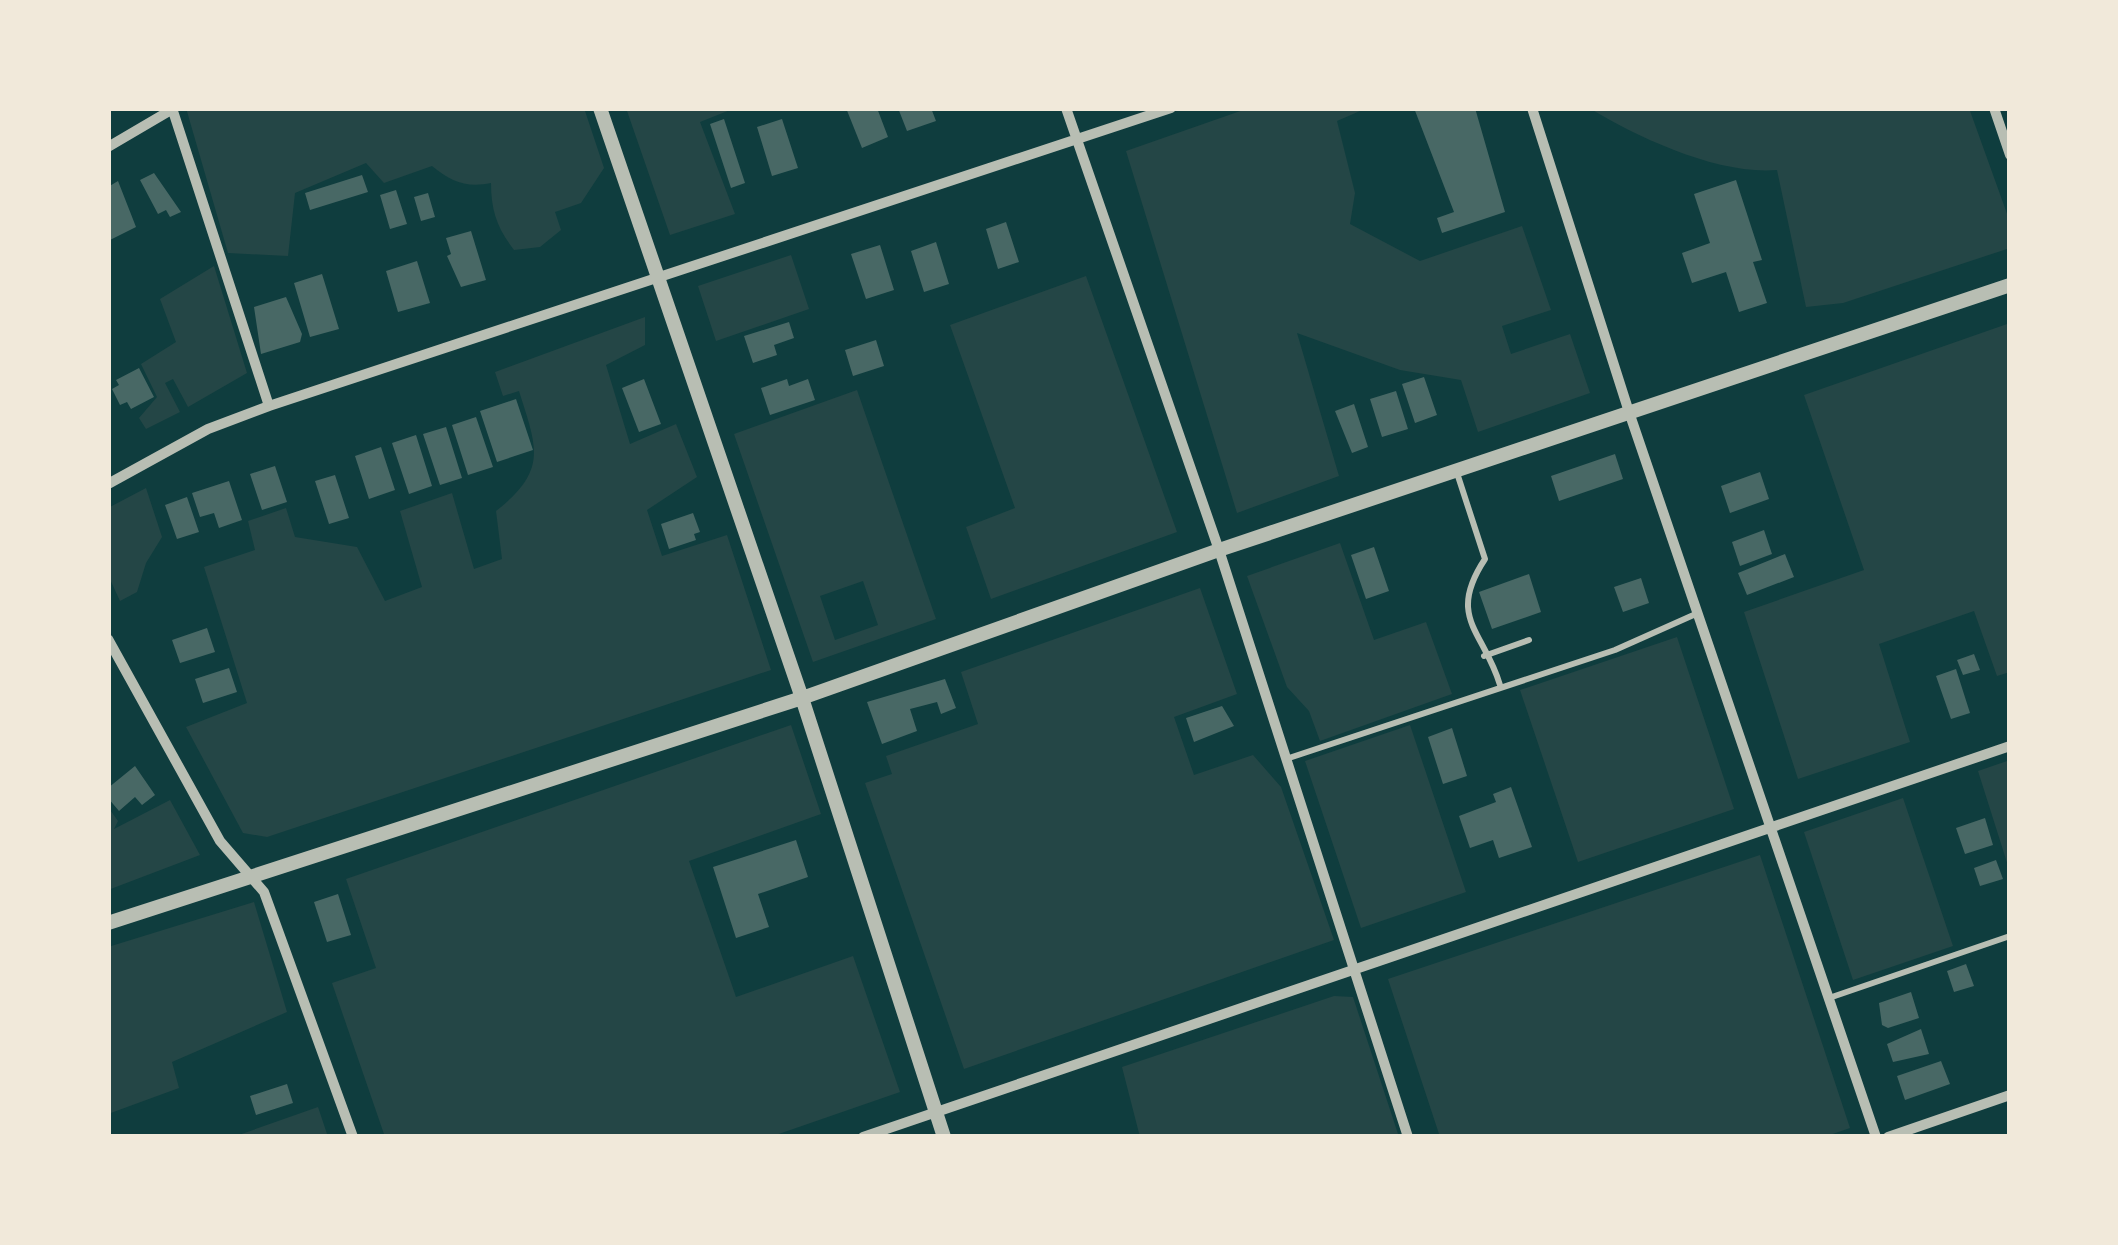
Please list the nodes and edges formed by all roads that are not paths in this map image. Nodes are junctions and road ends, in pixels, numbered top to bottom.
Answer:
1 (600, 108) edge
2 (1066, 108) edge
3 (1171, 108) edge
4 (1532, 108) edge
5 (1994, 108) edge
6 (172, 109) edge
7 (1077, 141) junction
8 (108, 146) edge
9 (2010, 155) edge
10 (656, 275) junction
11 (2010, 285) edge
12 (268, 406) junction
13 (1629, 412) junction
14 (1456, 470) junction
15 (108, 484) edge
16 (1219, 550) junction
17 (1698, 613) junction
18 (108, 639) edge
19 (1528, 640) dead end
20 (1484, 656) junction
21 (1500, 685) junction
22 (802, 698) junction
23 (2010, 746) edge
24 (1285, 759) junction
25 (1770, 825) junction
26 (250, 875) junction
27 (108, 923) edge
28 (2010, 936) edge
29 (1351, 970) junction
30 (1829, 998) junction
31 (2010, 1095) edge
32 (936, 1113) junction
33 (353, 1137) edge
34 (862, 1137) edge
35 (944, 1137) edge
36 (1408, 1137) edge
37 (1876, 1137) edge
38 (1888, 1137) edge

1 - 10 street
2 - 7 street
3 - 7 street
4 - 13 street
5 - 9 street
6 - 8 street
6 - 12 street
7 - 10 street
7 - 16 street
10 - 12 street
10 - 22 street
11 - 13 street
12 - 15 street
13 - 14 street
13 - 17 street
14 - 16 street
14 - 20 lane
16 - 22 street
16 - 24 street
17 - 21 lane
17 - 25 street
18 - 26 street
19 - 20 lane
20 - 21 lane
21 - 24 lane
22 - 26 street
22 - 32 street
23 - 25 street
24 - 29 street
25 - 29 street
25 - 30 street
26 - 27 street
26 - 33 street
28 - 30 lane
29 - 32 street
29 - 36 street
30 - 37 street
31 - 38 street
32 - 34 street
32 - 35 street

